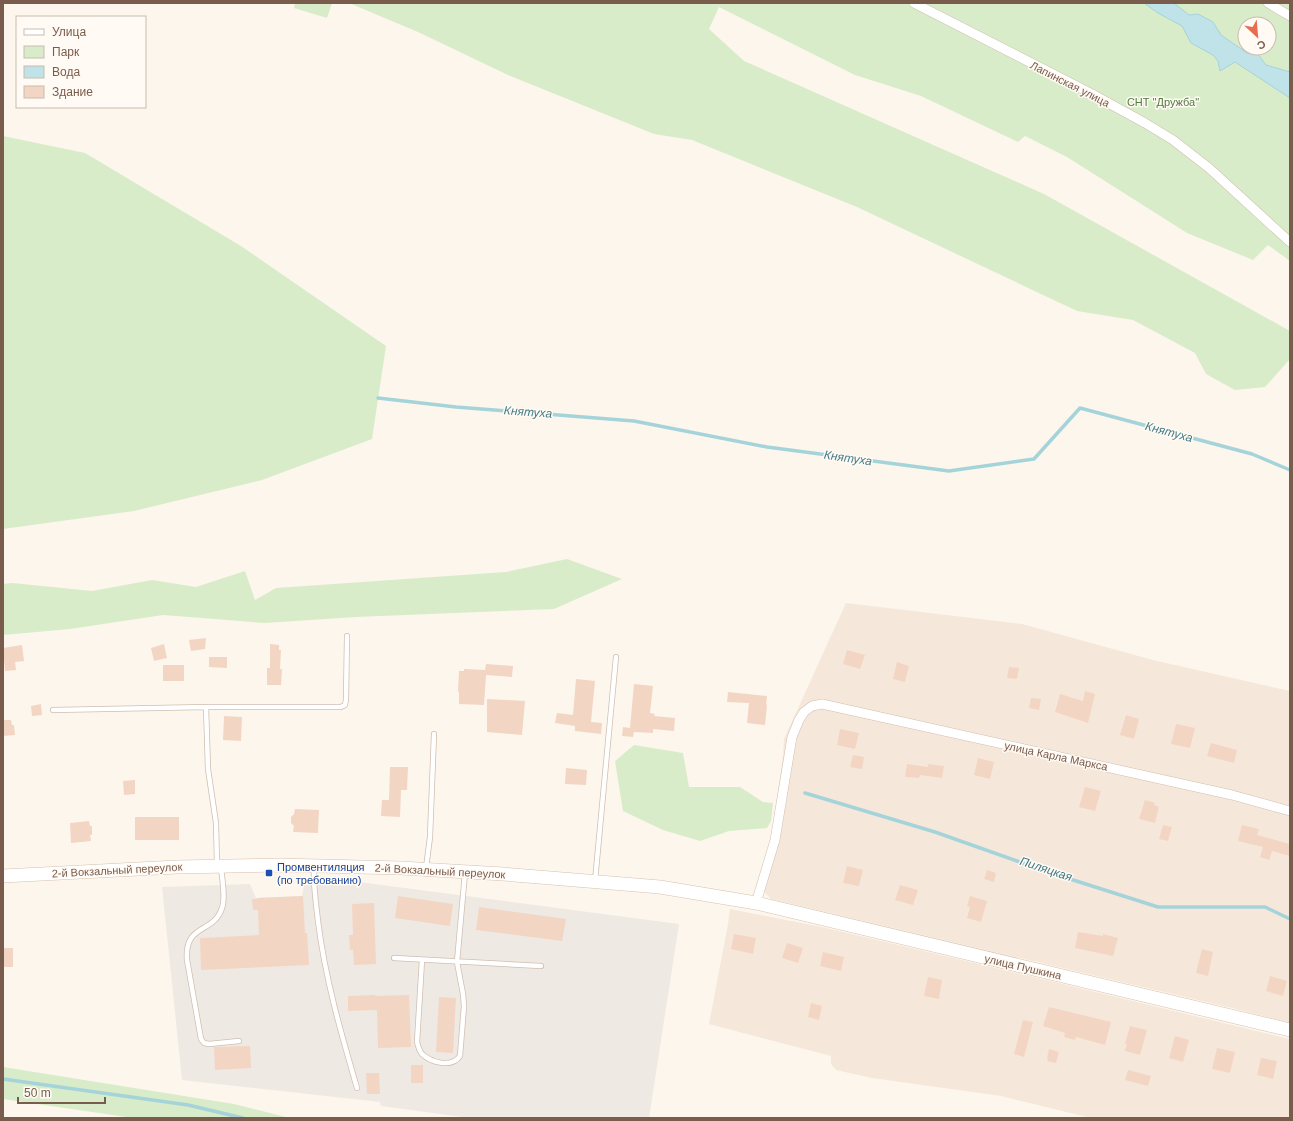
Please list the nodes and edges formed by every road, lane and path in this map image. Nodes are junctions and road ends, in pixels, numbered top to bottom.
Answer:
1 (914, 3) edge
2 (1268, 3) edge
3 (1290, 16) edge
4 (1290, 242) edge
5 (347, 636) dead end
6 (616, 657) dead end
7 (206, 706) junction
8 (53, 710) dead end
9 (434, 734) dead end
10 (1290, 811) edge
11 (219, 866) junction
12 (314, 866) junction
13 (426, 870) junction
14 (465, 872) junction
15 (3, 876) edge
16 (595, 881) junction
17 (756, 903) junction
18 (394, 958) dead end
19 (422, 960) junction
20 (457, 962) junction
21 (541, 966) dead end
22 (1290, 1030) edge
23 (239, 1041) dead end
24 (357, 1088) dead end

1 - 4 street, Лапинская улица
2 - 3 street
5 - 7 lane
6 - 16 lane
7 - 8 lane
7 - 11 lane
9 - 13 lane
10 - 17 street, улица Карла Маркса
11 - 12 street, 2-й Вокзальный переулок
11 - 15 street, 2-й Вокзальный переулок
11 - 23 lane
12 - 13 street, 2-й Вокзальный переулок
12 - 24 lane
13 - 14 street, 2-й Вокзальный переулок
14 - 16 street, 2-й Вокзальный переулок
14 - 20 lane
16 - 17 street, 2-й Вокзальный переулок
17 - 22 street, улица Пушкина
18 - 19 lane
19 - 20 lane
19 - 20 lane
20 - 21 lane

